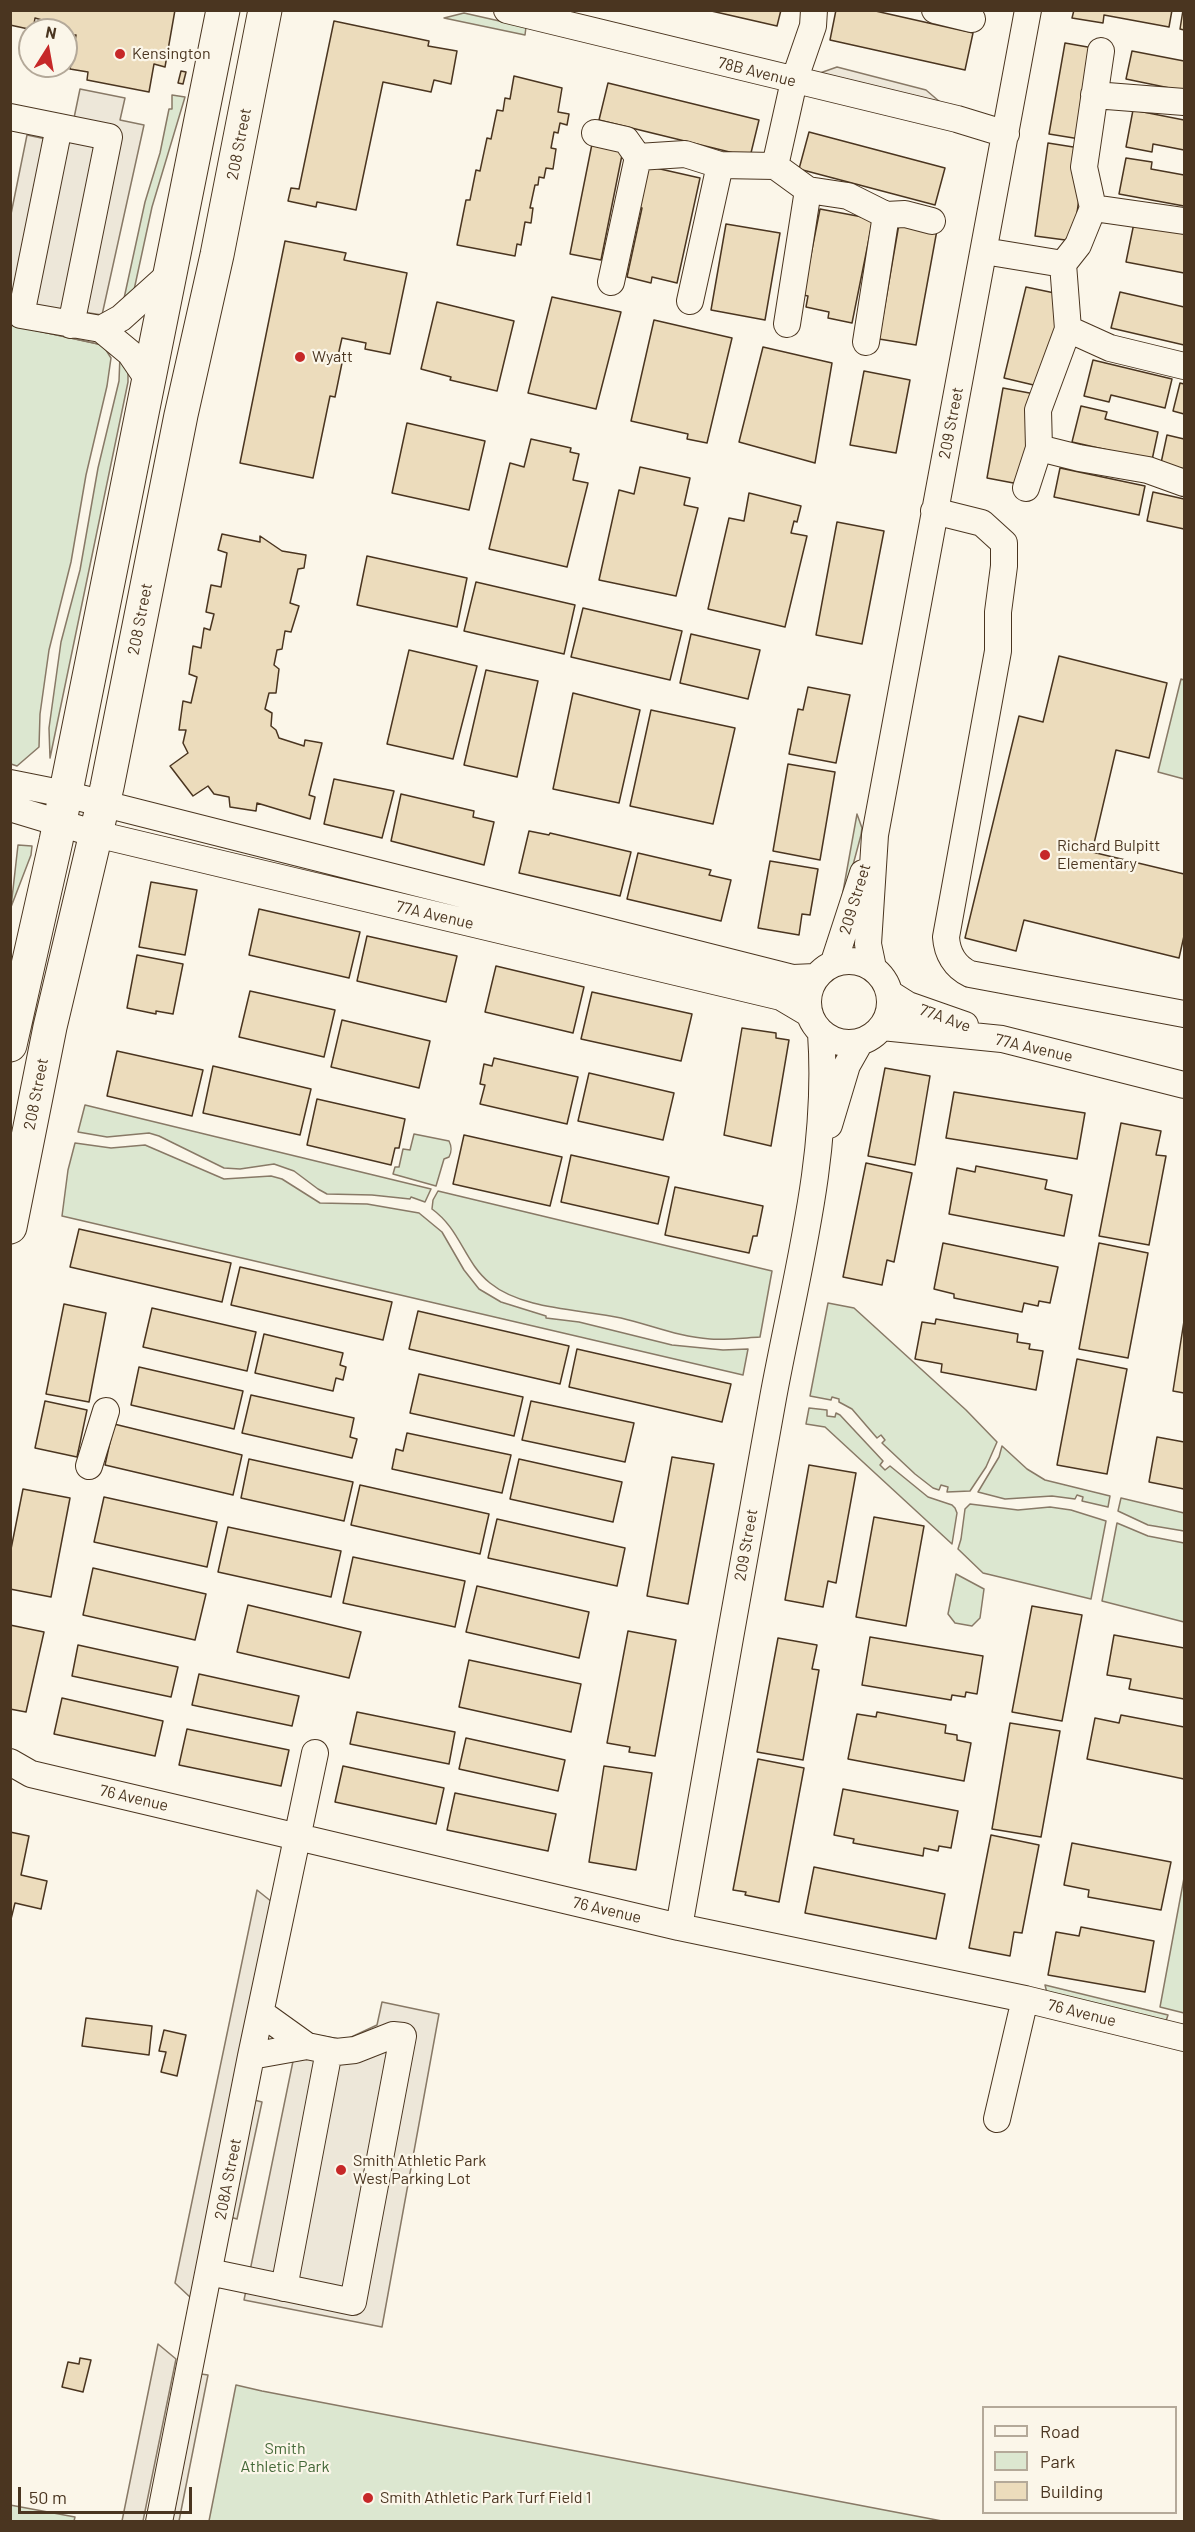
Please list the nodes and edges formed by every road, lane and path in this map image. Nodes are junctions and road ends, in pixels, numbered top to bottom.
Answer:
1 (223, 10) edge
2 (265, 10) edge
3 (507, 10) edge
4 (814, 10) edge
5 (935, 10) edge
6 (1028, 10) edge
7 (546, 15) edge
8 (972, 19) dead end
9 (1101, 51) dead end
10 (794, 81) junction
11 (1094, 95) junction
12 (1185, 102) edge
13 (10, 117) edge
14 (59, 127) junction
15 (595, 133) dead end
16 (1006, 134) junction
17 (639, 157) junction
18 (720, 165) junction
19 (775, 166) junction
20 (808, 190) junction
21 (1093, 208) junction
22 (886, 215) junction
23 (932, 221) dead end
24 (1185, 221) edge
25 (984, 251) junction
26 (1063, 264) junction
27 (171, 273) junction
28 (611, 282) dead end
29 (690, 301) dead end
30 (787, 324) dead end
31 (71, 325) junction
32 (1068, 329) junction
33 (101, 330) junction
34 (866, 342) dead end
35 (1185, 366) edge
36 (149, 381) junction
37 (1039, 448) junction
38 (1185, 483) edge
39 (1026, 488) dead end
40 (934, 511) junction
41 (10, 783) edge
42 (10, 808) edge
43 (62, 808) junction
44 (100, 819) junction
45 (875, 836) junction
46 (873, 968) junction
47 (825, 970) junction
48 (890, 993) junction
49 (1185, 1014) edge
50 (815, 1023) junction
51 (882, 1027) junction
52 (1002, 1039) junction
53 (860, 1042) junction
54 (10, 1045) edge
55 (1185, 1085) edge
56 (817, 1163) junction
57 (10, 1227) edge
58 (106, 1411) dead end
59 (89, 1466) dead end
60 (315, 1753) dead end
61 (17, 1771) edge
62 (297, 1836) junction
63 (679, 1927) junction
64 (1025, 1999) junction
65 (261, 2013) junction
66 (1185, 2038) edge
67 (318, 2048) junction
68 (251, 2056) junction
69 (997, 2119) dead end
70 (210, 2272) junction
71 (284, 2288) junction
72 (159, 2522) edge

1 - 27 main road
2 - 44 main road, 208 Street
3 - 7 street, 78B Avenue
4 - 10 street
5 - 8 street
6 - 16 street, 209 Street
7 - 10 street, 78B Avenue
9 - 11 street
10 - 16 street, 78B Avenue
10 - 19 street
11 - 12 street
11 - 21 street
13 - 14 street
14 - 31 street
14 - 31 street
15 - 17 street
16 - 25 street, 209 Street
17 - 18 street
17 - 28 street
18 - 19 street
18 - 29 street
19 - 20 street
20 - 22 street
20 - 30 street
21 - 24 street
21 - 26 street
22 - 23 street
22 - 34 street
25 - 26 street
25 - 40 street, 209 Street
26 - 32 street
27 - 33 street
27 - 36 main road
31 - 33 street
32 - 35 street
32 - 37 street
33 - 36 street
36 - 43 main road
37 - 38 street
37 - 39 street
40 - 45 street, 209 Street
40 - 49 street
41 - 43 street
42 - 43 street
43 - 44 street, 77A Avenue
43 - 54 main road
44 - 47 street, 77A Avenue
44 - 50 street, 77A Avenue
44 - 57 main road, 208 Street
45 - 46 street, 209 Street
45 - 47 street, 209 Street
46 - 47 street
46 - 48 street
47 - 50 street
48 - 51 street
48 - 52 street, 77A Ave
50 - 53 street
50 - 56 street, 209 Street
51 - 52 street, 77A Avenue
51 - 53 street
52 - 55 street, 77A Avenue
53 - 56 street, 209 Street
56 - 63 street, 209 Street
58 - 59 street
60 - 62 street, 208A Street
61 - 62 street, 76 Avenue
62 - 63 street, 76 Avenue
62 - 65 street, 208A Street
63 - 64 street, 76 Avenue
64 - 66 street, 76 Avenue
64 - 69 street
65 - 67 street
65 - 68 street, 208A Street
67 - 68 street
67 - 71 street
67 - 71 street
68 - 70 street, 208A Street
70 - 71 street
70 - 72 street, 208A Street

